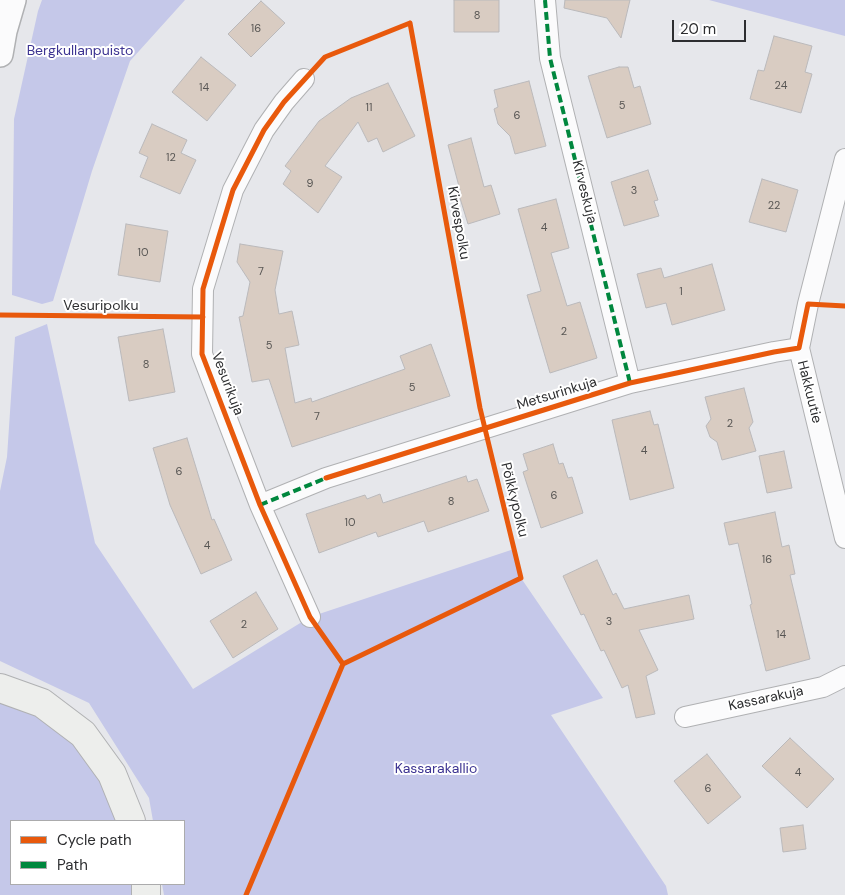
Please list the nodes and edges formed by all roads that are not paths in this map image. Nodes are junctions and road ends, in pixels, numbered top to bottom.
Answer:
1 (13, 0) edge
2 (545, 0) edge
3 (0, 54) edge
4 (304, 79) dead end
5 (845, 159) edge
6 (798, 348) junction
7 (630, 384) junction
8 (260, 505) junction
9 (845, 538) edge
10 (310, 617) dead end
11 (845, 676) edge
12 (0, 688) edge
13 (685, 717) dead end
14 (131, 820) edge

1 - 3 street
2 - 7 street, Kirveskuja
4 - 8 street, Vesurikuja
5 - 6 street, Hakkuutie
6 - 7 street, Metsurinkuja
6 - 9 street, Hakkuutie
7 - 8 street, Metsurinkuja
8 - 10 street, Vesurikuja
11 - 13 street, Kassarakuja
12 - 14 main road

